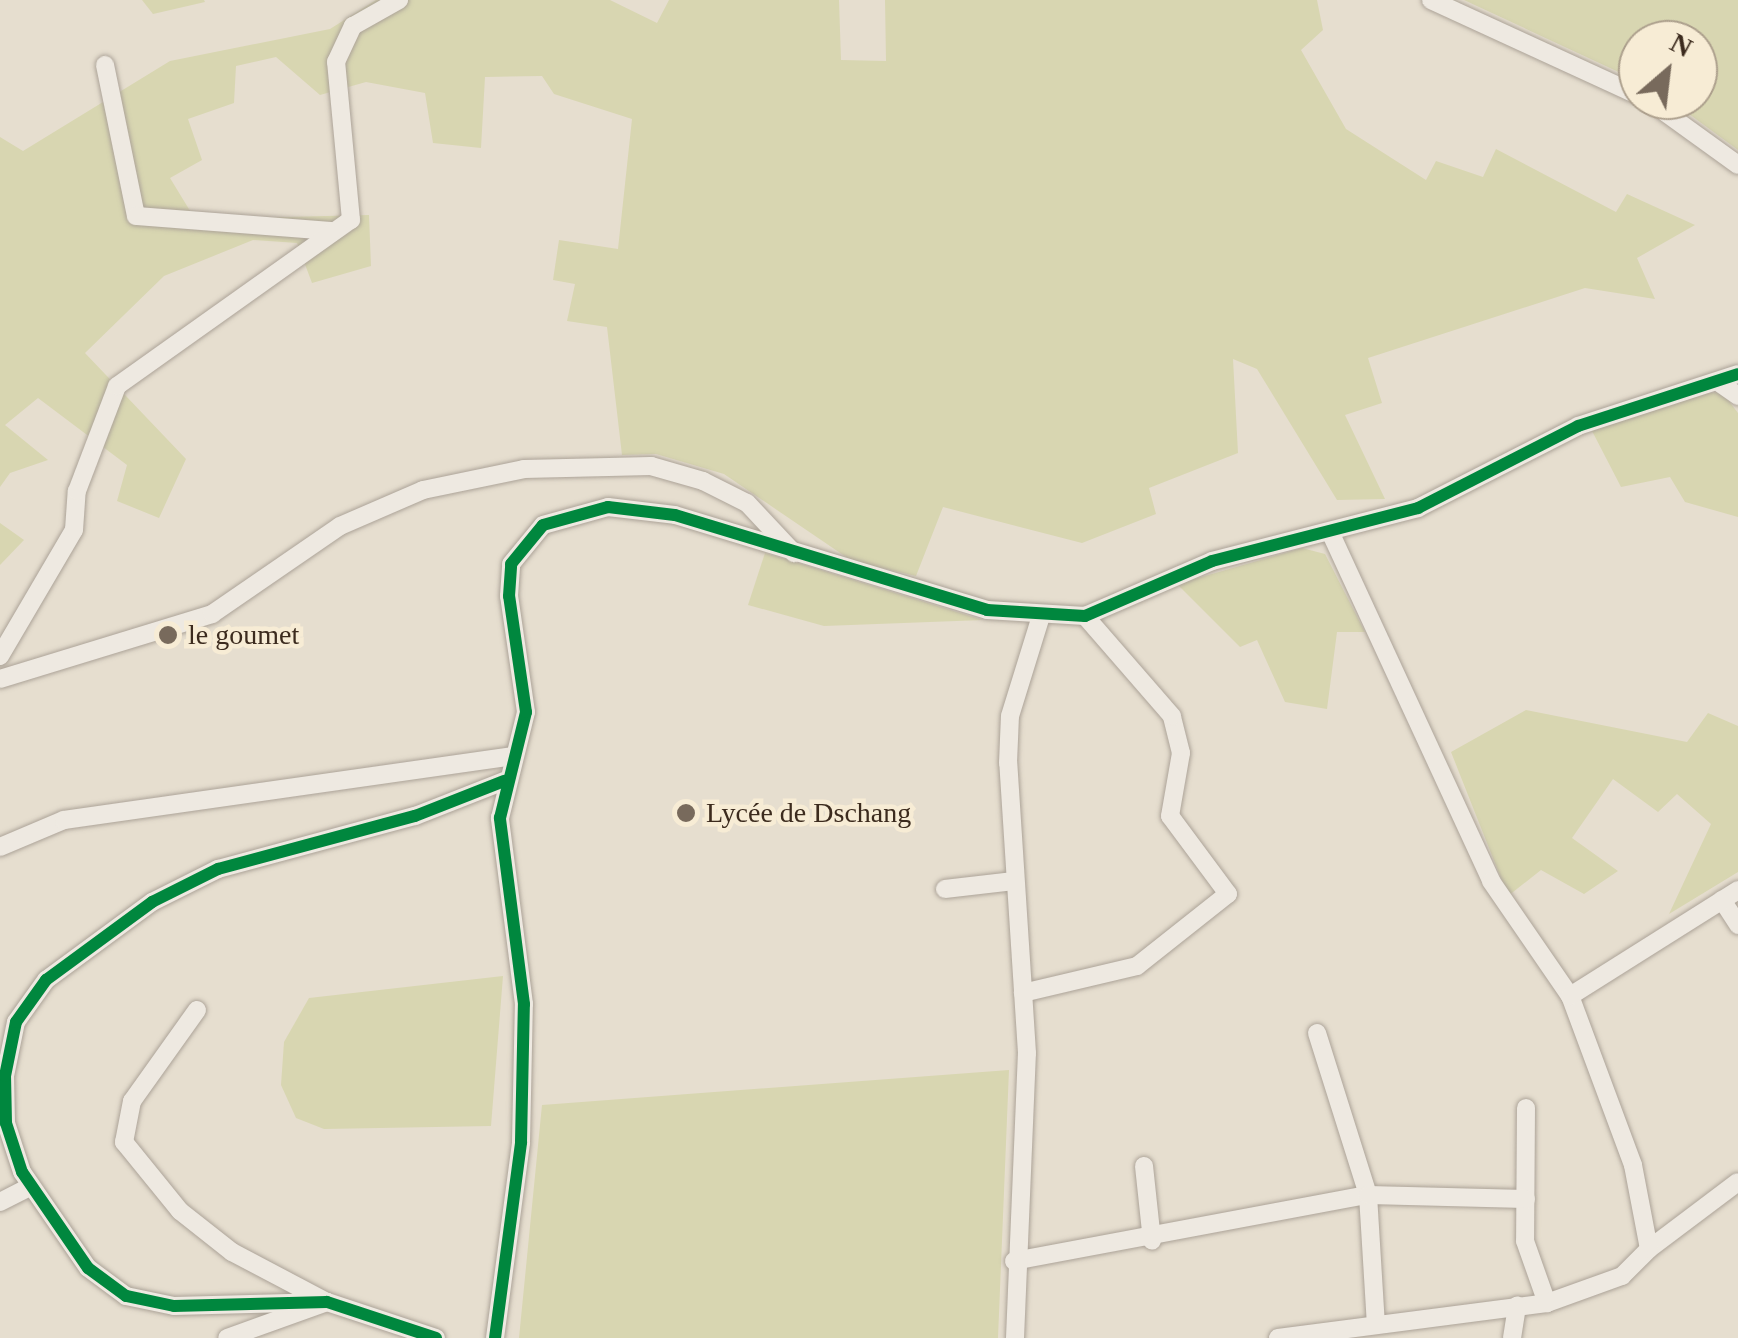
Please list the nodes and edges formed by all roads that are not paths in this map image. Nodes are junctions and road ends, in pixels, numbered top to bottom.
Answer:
1 (399, 0) edge
2 (1431, 0) edge
3 (105, 64) dead end
4 (1618, 87) edge
5 (1676, 120) edge
6 (1738, 165) edge
7 (337, 230) junction
8 (1738, 374) edge
9 (1721, 384) junction
10 (1738, 396) edge
11 (1331, 534) junction
12 (794, 553) junction
13 (1085, 616) junction
14 (1040, 620) junction
15 (0, 656) edge
16 (0, 679) edge
17 (513, 756) junction
18 (504, 781) junction
19 (0, 846) edge
20 (1014, 881) junction
21 (946, 889) dead end
22 (1730, 895) edge
23 (1738, 925) edge
24 (1023, 993) junction
25 (1570, 996) junction
26 (197, 1010) dead end
27 (1317, 1032) dead end
28 (1526, 1108) dead end
29 (1144, 1166) dead end
30 (1738, 1182) edge
31 (31, 1186) junction
32 (1368, 1195) junction
33 (1526, 1199) junction
34 (0, 1202) edge
35 (1152, 1241) junction
36 (1649, 1249) junction
37 (1014, 1262) junction
38 (326, 1302) junction
39 (1548, 1303) junction
40 (1516, 1305) junction
41 (1376, 1324) junction
42 (227, 1338) edge
43 (436, 1338) edge
44 (495, 1338) edge
45 (1016, 1338) edge
46 (1278, 1338) edge
47 (1512, 1338) edge

1 - 7 street
2 - 4 street
3 - 7 street
5 - 6 street
7 - 15 street
8 - 9 street
9 - 10 street
9 - 11 street
11 - 13 street
11 - 25 street
12 - 14 street
12 - 16 street
12 - 17 street
13 - 14 street
13 - 24 street
14 - 20 street
17 - 18 street
17 - 19 street
18 - 31 street
18 - 44 street
20 - 21 street
20 - 24 street
22 - 23 street
22 - 25 street
24 - 37 street
25 - 36 street
26 - 38 street
27 - 32 street
28 - 33 street
29 - 35 street
30 - 36 street
31 - 34 street
31 - 38 street
32 - 33 street
32 - 35 street
32 - 41 street
33 - 39 street
35 - 37 street
36 - 39 street
37 - 45 street
38 - 42 street
38 - 43 street
39 - 40 street
40 - 41 street
40 - 47 street
41 - 46 street

